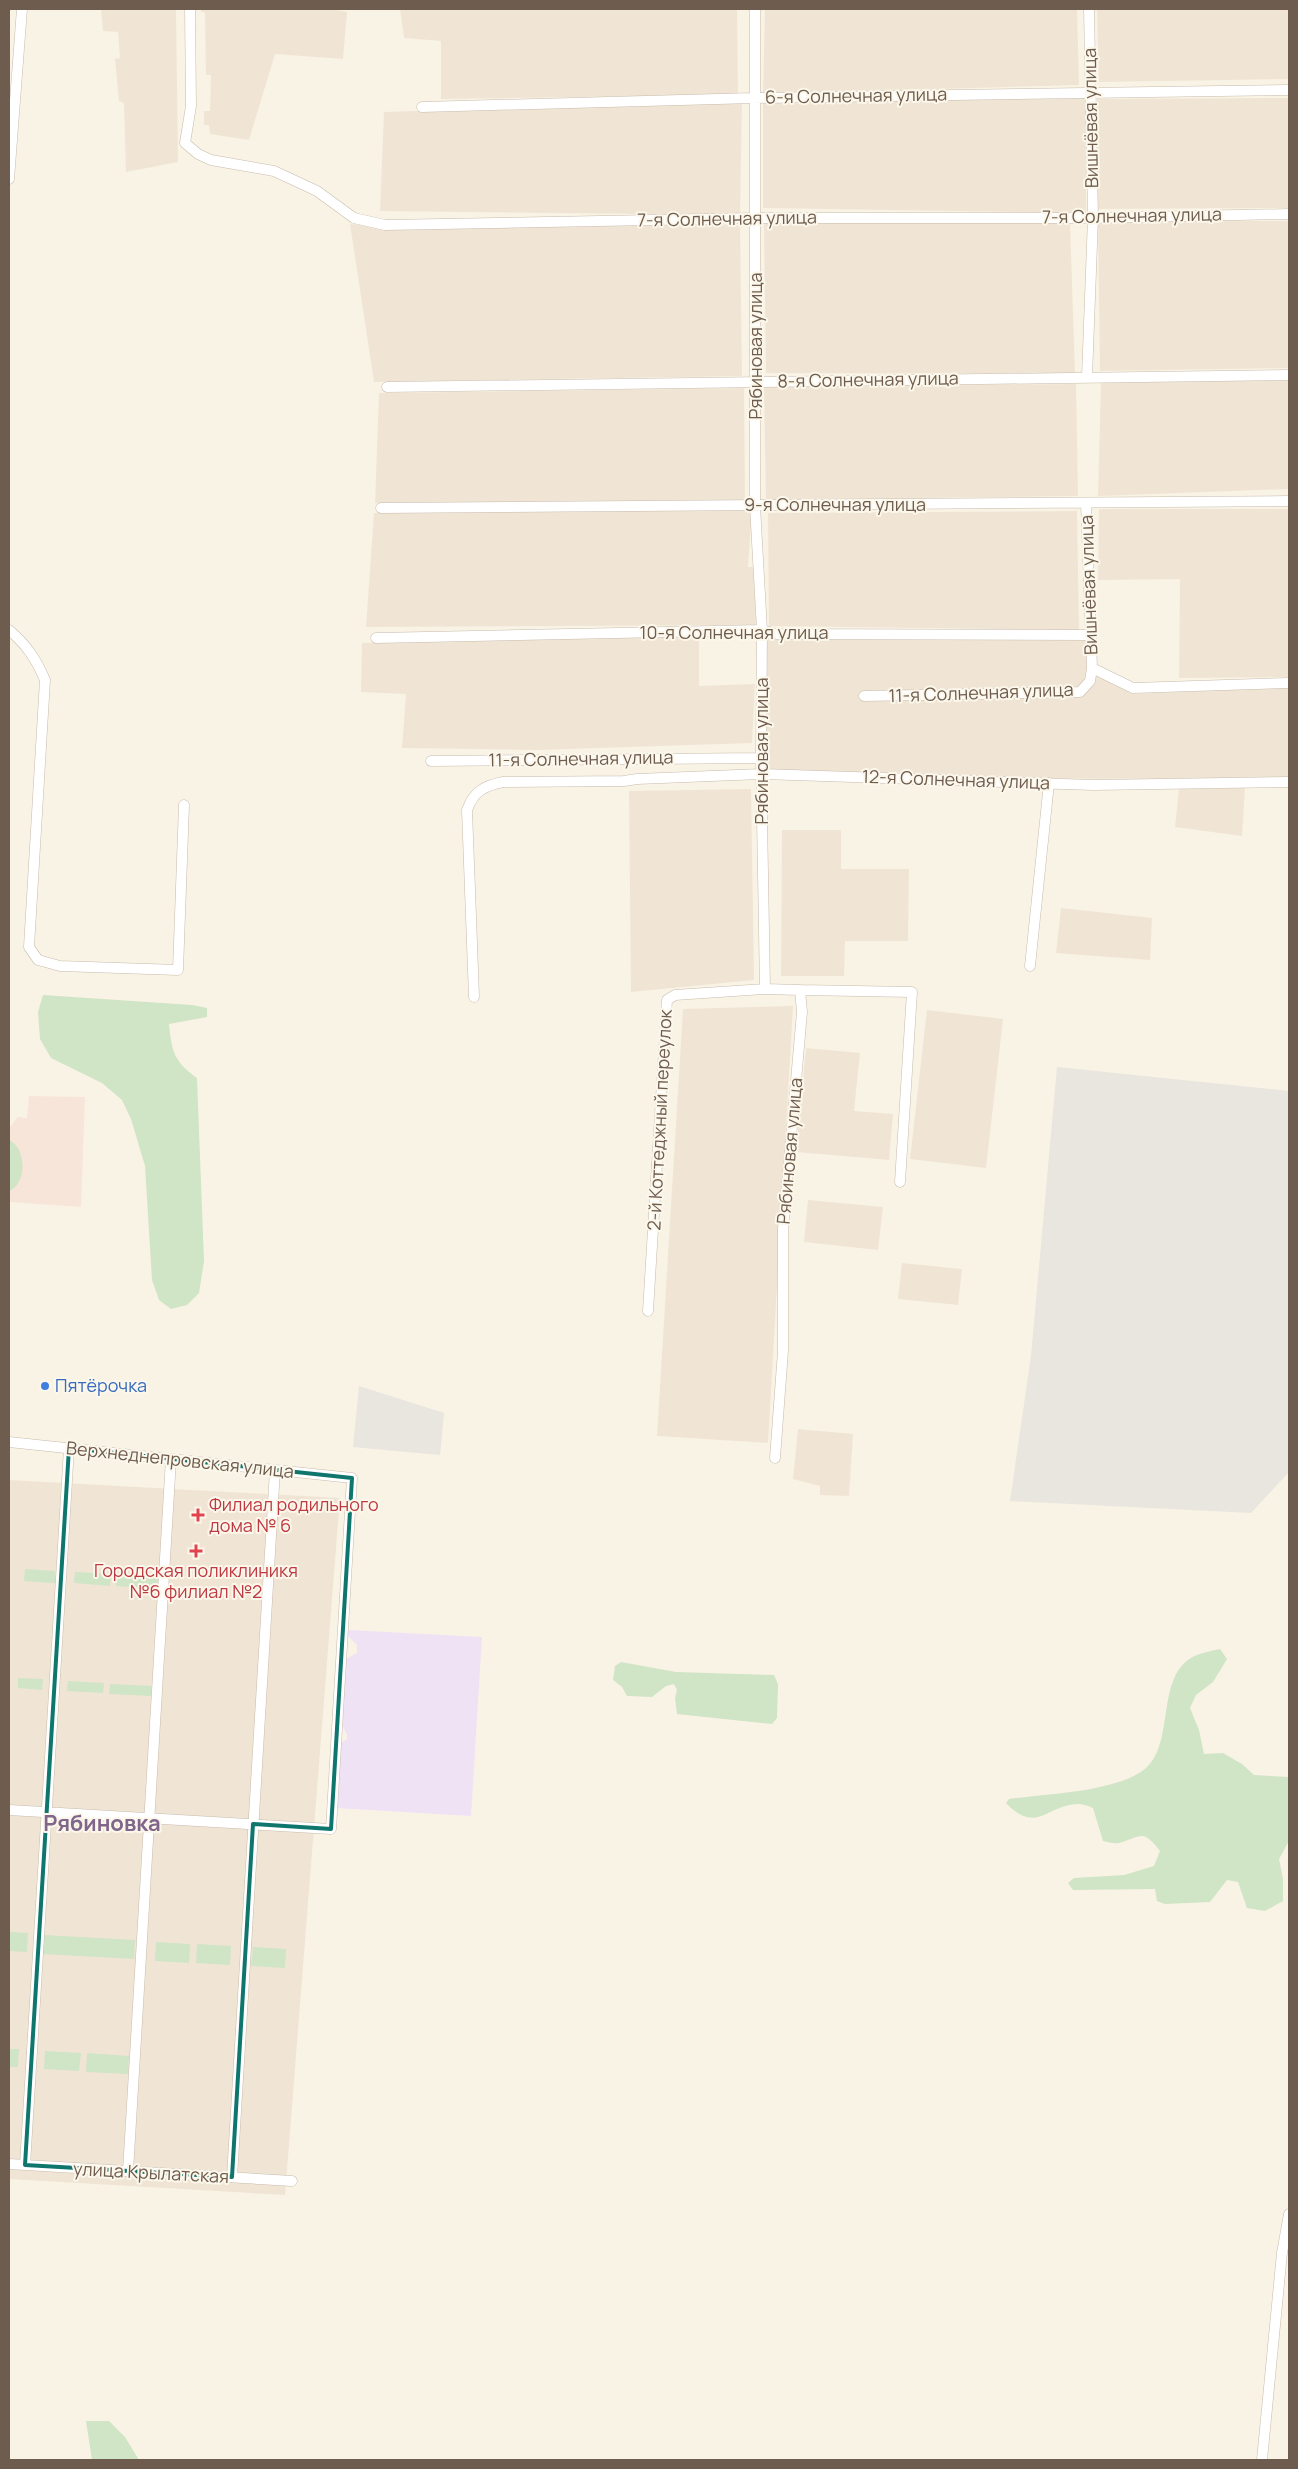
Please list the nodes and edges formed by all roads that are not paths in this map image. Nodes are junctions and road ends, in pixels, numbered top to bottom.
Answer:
1 (22, 9) edge
2 (190, 9) edge
3 (755, 9) edge
4 (1089, 9) edge
5 (1289, 90) edge
6 (1092, 94) junction
7 (754, 98) junction
8 (422, 107) dead end
9 (9, 179) edge
10 (1289, 214) edge
11 (756, 218) junction
12 (1093, 218) junction
13 (1289, 375) edge
14 (1087, 377) junction
15 (756, 381) junction
16 (387, 387) dead end
17 (1289, 501) edge
18 (1086, 503) junction
19 (755, 506) junction
20 (381, 508) dead end
21 (9, 630) edge
22 (762, 630) junction
23 (1092, 635) junction
24 (376, 638) dead end
25 (1092, 668) junction
26 (1289, 683) edge
27 (864, 696) dead end
28 (761, 758) junction
29 (431, 761) dead end
30 (761, 774) junction
31 (1289, 782) edge
32 (1049, 783) junction
33 (184, 805) dead end
34 (1030, 966) dead end
35 (766, 990) junction
36 (800, 990) junction
37 (474, 998) dead end
38 (900, 1182) dead end
39 (648, 1311) dead end
40 (9, 1442) edge
41 (68, 1448) junction
42 (775, 1458) dead end
43 (171, 1459) junction
44 (275, 1470) junction
45 (9, 1810) edge
46 (46, 1812) junction
47 (149, 1818) junction
48 (253, 1824) junction
49 (9, 2164) edge
50 (25, 2165) junction
51 (128, 2171) junction
52 (232, 2177) junction
53 (292, 2181) dead end
54 (1289, 2214) edge
55 (1262, 2460) edge

1 - 9 street
2 - 11 street, 7-я Солнечная улица
3 - 7 street, Рябиновая улица
4 - 6 street, Вишнёвая улица
5 - 6 street, 6-я Солнечная улица
6 - 7 street, 6-я Солнечная улица
6 - 12 street, Вишнёвая улица
7 - 8 street, 6-я Солнечная улица
7 - 11 street, Рябиновая улица
10 - 12 street, 7-я Солнечная улица
11 - 12 street, 7-я Солнечная улица
11 - 15 street, Рябиновая улица
12 - 14 street, Вишнёвая улица
13 - 14 street, 8-я Солнечная улица
14 - 15 street, 8-я Солнечная улица
15 - 16 street, 8-я Солнечная улица
15 - 19 street, Рябиновая улица
17 - 18 street, 9-я Солнечная улица
18 - 19 street, 9-я Солнечная улица
18 - 23 street, Вишнёвая улица
19 - 20 street, 9-я Солнечная улица
19 - 22 street, Рябиновая улица
21 - 33 street
22 - 23 street, 10-я Солнечная улица
22 - 24 street, 10-я Солнечная улица
22 - 28 street, Рябиновая улица
23 - 25 street, Вишнёвая улица
25 - 26 street, 11-я Солнечная улица
25 - 27 street, 11-я Солнечная улица
28 - 29 street, 11-я Солнечная улица
28 - 30 street, Рябиновая улица
30 - 32 street, 12-я Солнечная улица
30 - 35 street, Рябиновая улица
30 - 37 street, 12-я Солнечная улица
31 - 32 street, 12-я Солнечная улица
32 - 34 street
35 - 36 street
35 - 39 street, 2-й Коттеджный переулок
36 - 38 street
36 - 42 street, Рябиновая улица
40 - 41 street, Верхнеднепровская улица
41 - 43 street, Верхнеднепровская улица
41 - 46 street
43 - 44 street, Верхнеднепровская улица
43 - 47 street
44 - 48 street
44 - 48 street, Верхнеднепровская улица
45 - 46 street
46 - 47 street
46 - 50 street
47 - 48 street
47 - 51 street
48 - 52 street
49 - 50 street, улица Крылатская
50 - 51 street, улица Крылатская
51 - 52 street, улица Крылатская
52 - 53 street, улица Крылатская
54 - 55 street

